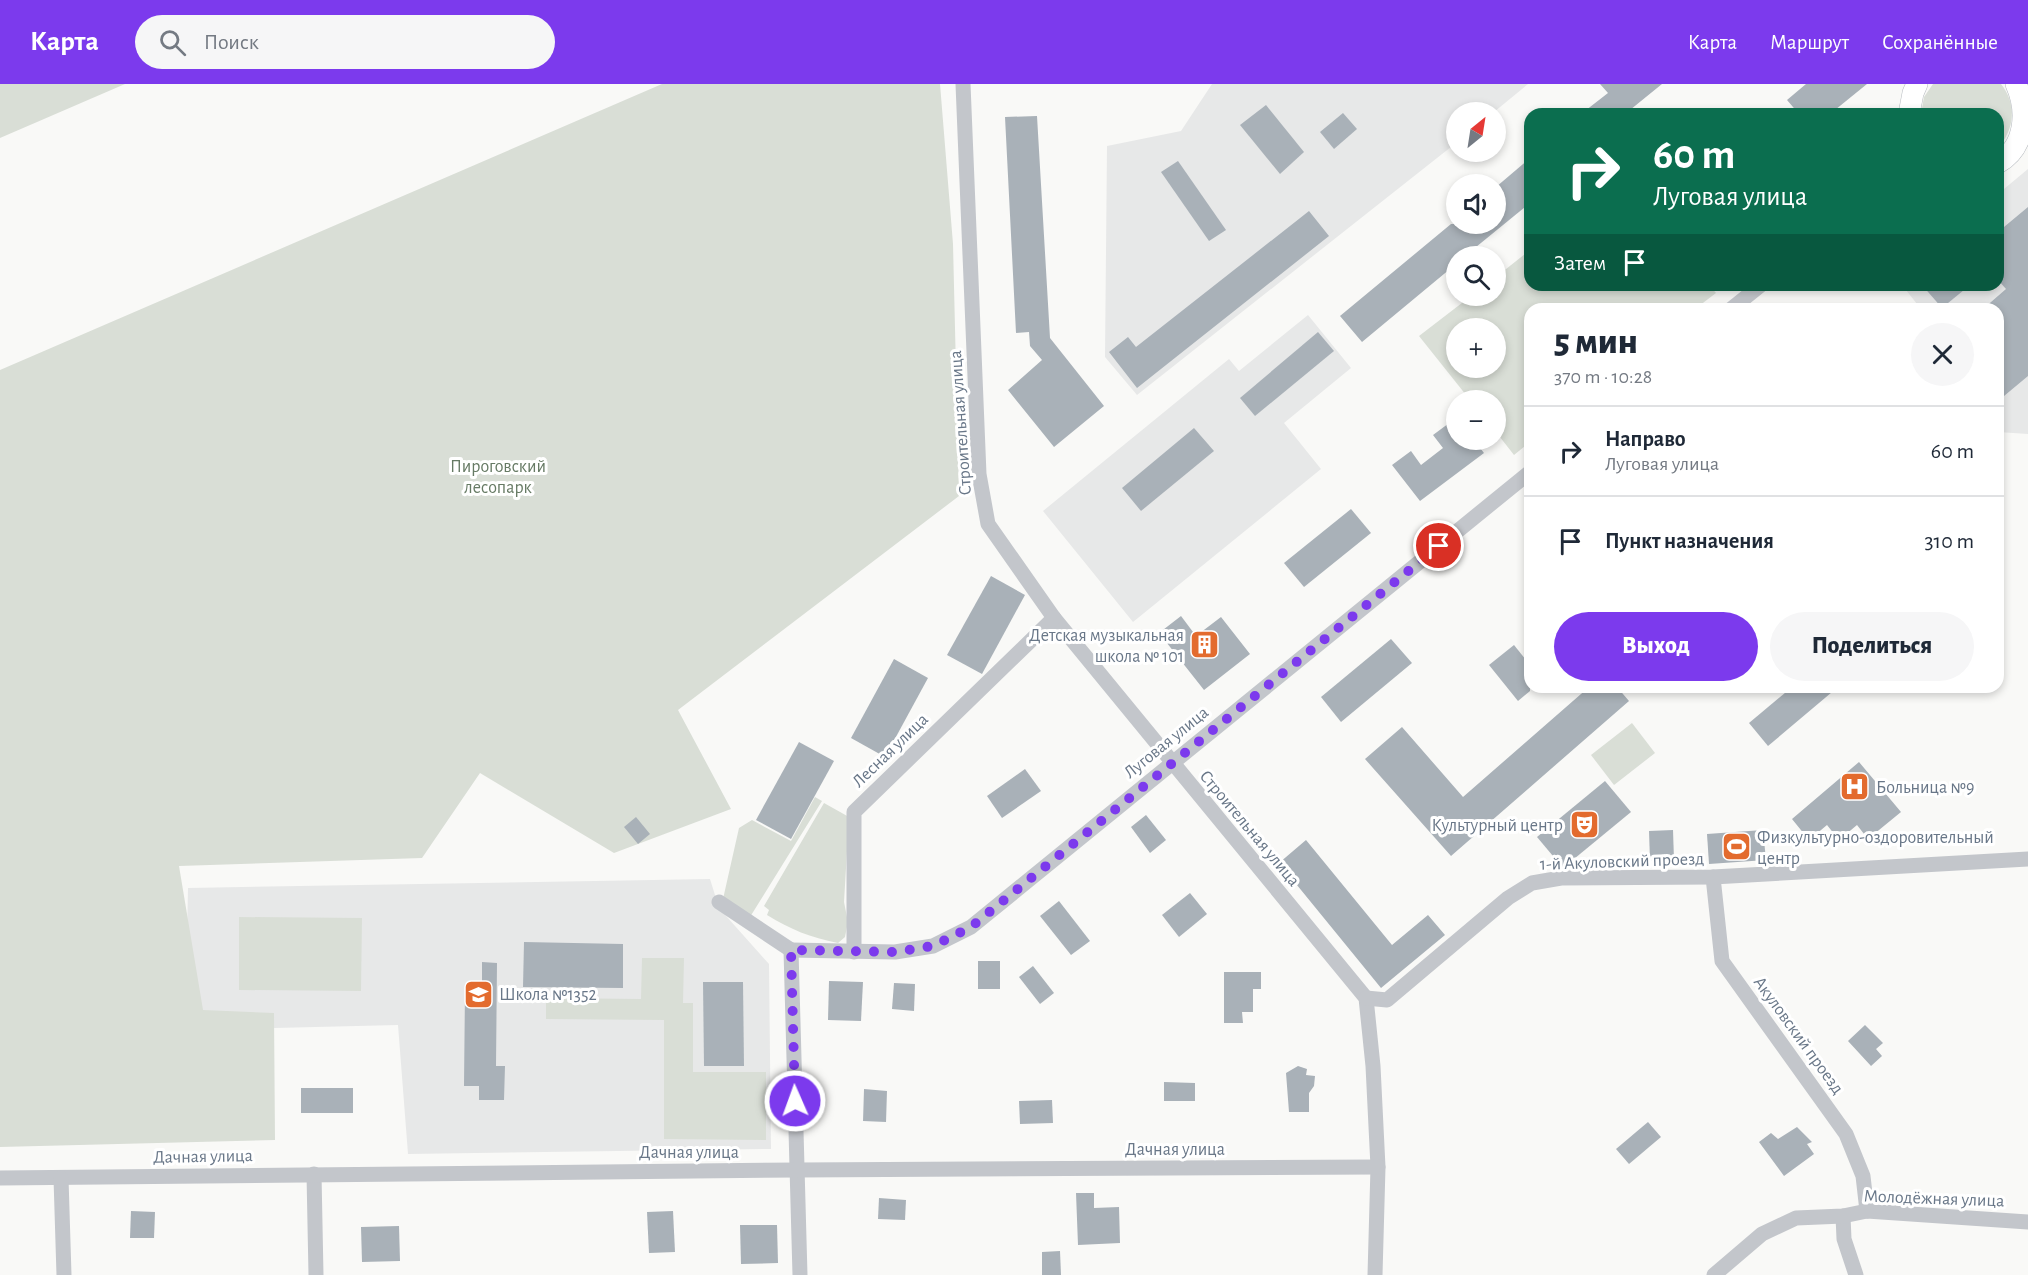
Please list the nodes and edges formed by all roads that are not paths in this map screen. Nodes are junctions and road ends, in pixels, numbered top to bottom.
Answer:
1 (963, 84) edge
2 (1917, 84) edge
3 (2016, 84) edge
4 (1910, 108) edge
5 (2004, 158) edge
6 (1754, 291) edge
7 (1738, 303) edge
8 (1524, 477) edge
9 (1054, 618) junction
10 (1172, 762) junction
11 (2028, 859) edge
12 (1713, 877) junction
13 (719, 902) dead end
14 (791, 950) junction
15 (854, 952) junction
16 (1366, 998) junction
17 (1378, 1167) junction
18 (798, 1170) junction
19 (314, 1174) junction
20 (0, 1178) edge
21 (61, 1178) junction
22 (1867, 1211) junction
23 (1844, 1216) junction
24 (2028, 1222) edge
25 (64, 1275) edge
26 (316, 1275) edge
27 (800, 1275) edge
28 (1375, 1275) edge
29 (1714, 1275) edge
30 (1856, 1275) edge

1 - 9 street, Строительная улица
2 - 4 street
3 - 5 street
6 - 7 street
8 - 10 street, Луговая улица
9 - 10 street, Строительная улица
9 - 15 street, Лесная улица
10 - 15 street, Луговая улица
10 - 16 street, Строительная улица
11 - 12 street, 1-й Акуловский проезд
12 - 16 street, 1-й Акуловский проезд
12 - 22 street, Акуловский проезд
13 - 14 street
14 - 15 street, Луговая улица
14 - 18 street
16 - 17 street
17 - 18 street, Дачная улица
17 - 28 street
18 - 19 street, Дачная улица
18 - 27 street
19 - 21 street, Дачная улица
19 - 26 street
20 - 21 street, Дачная улица
21 - 25 street
22 - 23 street, Молодёжная улица
22 - 24 street, Молодёжная улица
23 - 29 street, Молодёжная улица
23 - 30 street

